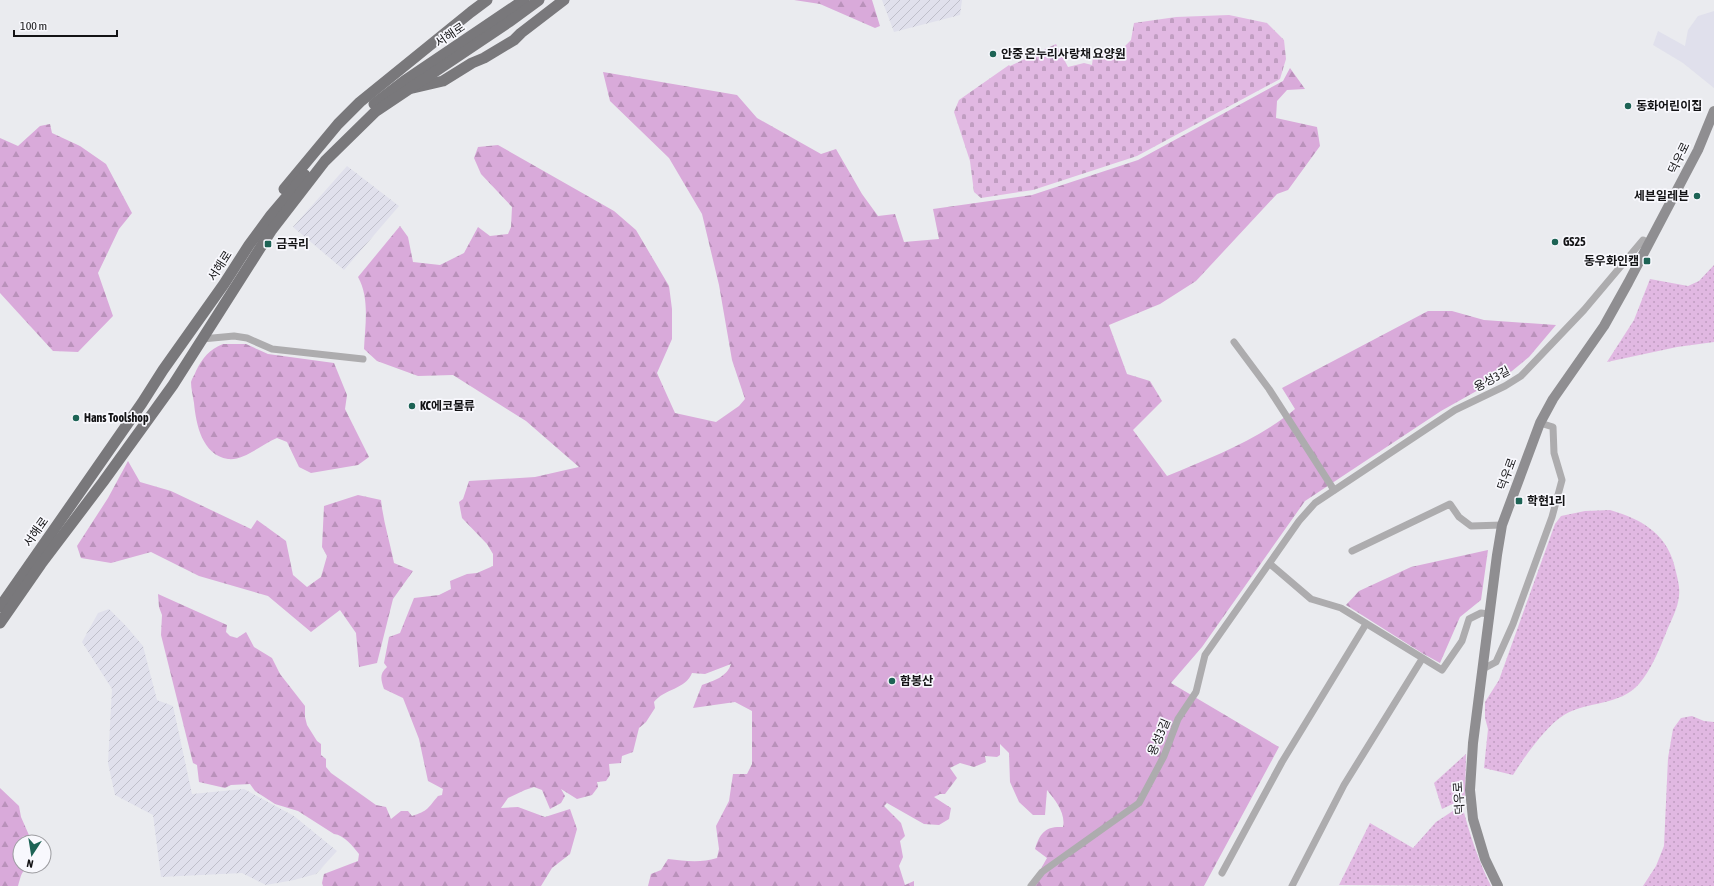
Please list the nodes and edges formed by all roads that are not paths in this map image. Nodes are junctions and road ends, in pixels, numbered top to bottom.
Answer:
1 (488, 0) edge
2 (524, 0) edge
3 (539, 0) edge
4 (564, 0) edge
5 (409, 89) junction
6 (1714, 111) edge
7 (271, 215) junction
8 (1649, 243) junction
9 (202, 339) junction
10 (1234, 342) dead end
11 (363, 359) dead end
12 (1540, 423) junction
13 (1334, 490) junction
14 (1502, 525) junction
15 (1352, 550) dead end
16 (1270, 564) junction
17 (0, 607) edge
18 (1489, 614) junction
19 (0, 623) edge
20 (1366, 624) junction
21 (1422, 659) junction
22 (1483, 669) junction
23 (1222, 873) dead end
24 (1031, 886) edge
25 (1292, 886) edge
26 (1498, 886) edge

1 - 7 main road
2 - 7 main road, 서해로
3 - 5 main road, 서해로
4 - 5 main road
5 - 9 main road, 서해로
6 - 8 street, 덕우로
7 - 17 main road, 서해로
8 - 12 street, 덕우로
8 - 13 street, 용성3길
9 - 11 street
9 - 19 main road, 서해로
10 - 13 street
12 - 14 street, 덕우로
12 - 22 street
13 - 16 street, 용성3길
14 - 15 street
14 - 18 street, 덕우로
16 - 20 street
16 - 24 street, 용성3길
18 - 21 street
18 - 22 street, 덕우로
20 - 21 street
20 - 23 street
21 - 25 street
22 - 26 street, 덕우로

